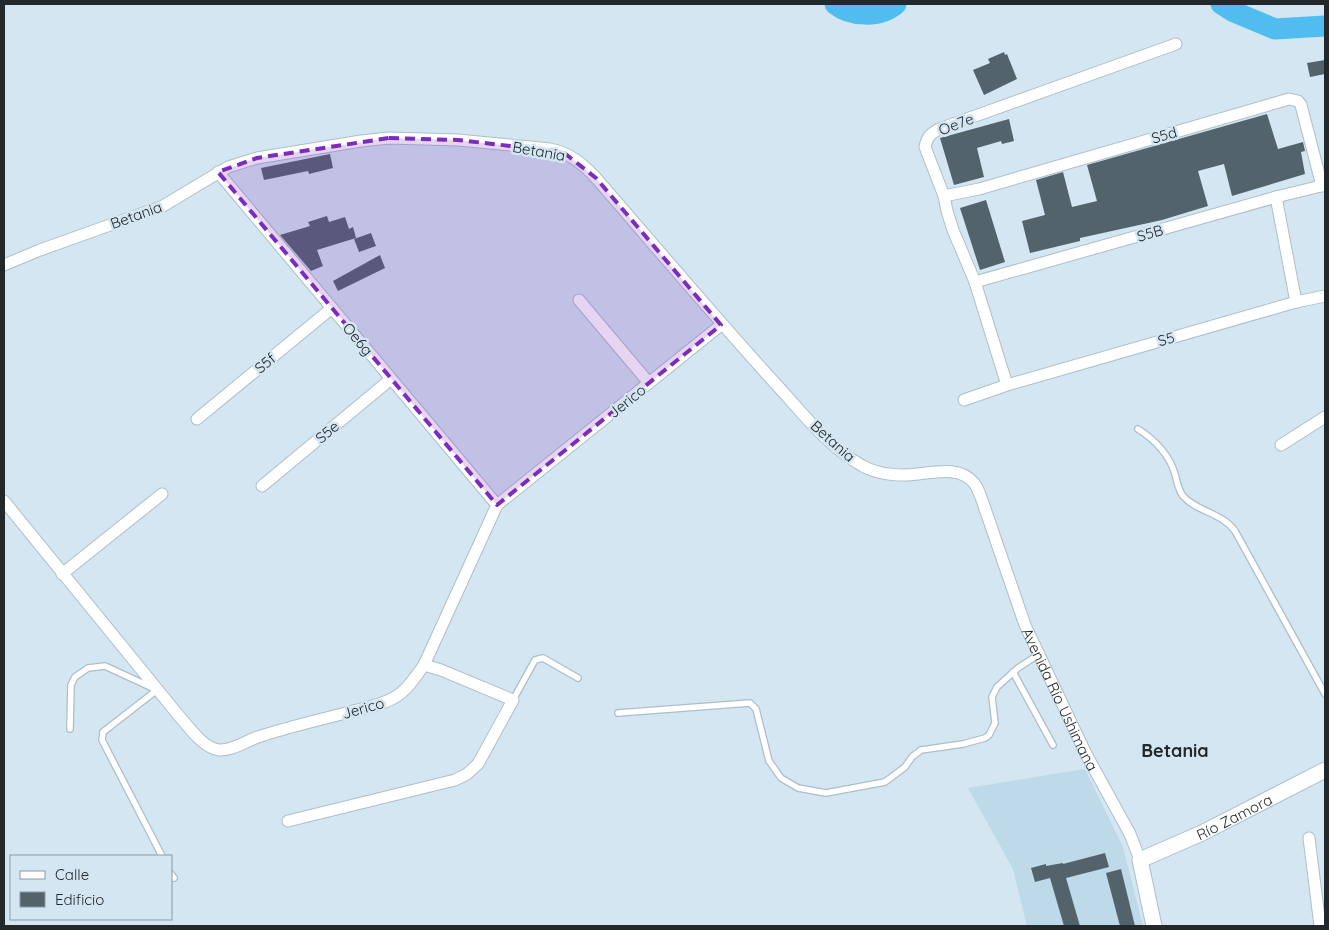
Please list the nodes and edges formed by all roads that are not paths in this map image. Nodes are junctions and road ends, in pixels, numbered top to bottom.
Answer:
1 (1176, 44) dead end
2 (218, 172) junction
3 (1324, 186) edge
4 (944, 196) junction
5 (1276, 197) junction
6 (4, 265) edge
7 (975, 282) junction
8 (1325, 296) edge
9 (579, 300) dead end
10 (1296, 302) junction
11 (332, 308) junction
12 (722, 324) junction
13 (391, 379) junction
14 (649, 383) junction
15 (1008, 385) junction
16 (964, 400) dead end
17 (197, 418) dead end
18 (1325, 418) edge
19 (1138, 429) dead end
20 (1281, 445) dead end
21 (963, 475) joint
22 (262, 486) dead end
23 (162, 494) dead end
24 (4, 501) edge
25 (497, 505) junction
26 (62, 574) junction
27 (1038, 655) junction
28 (424, 665) junction
29 (1013, 672) junction
30 (578, 678) dead end
31 (157, 690) junction
32 (1325, 694) edge
33 (513, 700) junction
34 (618, 713) dead end
35 (70, 729) dead end
36 (1054, 745) dead end
37 (1325, 770) edge
38 (288, 821) dead end
39 (1309, 838) dead end
40 (161, 855) edge
41 (1140, 860) junction
42 (1325, 868) edge
43 (1313, 871) junction
44 (1154, 926) edge
45 (1320, 926) edge

1 - 4 street, Oe7e
2 - 6 street, Betania
2 - 11 street, Oe6g
2 - 12 street, Betania
3 - 4 street, S5d
3 - 5 street, S5B
4 - 7 street, Oe7e
5 - 7 street, S5B
5 - 10 street
7 - 15 street, Oe7e
8 - 10 street, S5
9 - 14 street
10 - 15 street, S5
11 - 13 street, Oe6g
11 - 17 street, S5f
12 - 14 street, Jerico
12 - 21 street, Betania
13 - 22 street, S5e
13 - 25 street, Oe6g
14 - 25 street, Jerico
15 - 16 street, S5
18 - 20 street
19 - 32 lane
21 - 27 street, Avenida Río Ushimana
23 - 26 street
24 - 26 street, Jerico
25 - 28 street, Jerico
26 - 31 street, Jerico
27 - 29 lane
27 - 41 street, Avenida Río Ushimana
28 - 31 street, Jerico
28 - 33 street
29 - 34 lane
29 - 36 lane
30 - 33 lane
31 - 35 lane
31 - 40 lane
33 - 38 street
37 - 41 street, Río Zamora
39 - 43 street
41 - 44 street, Avenida Río Ushimana
42 - 43 street
43 - 45 street

